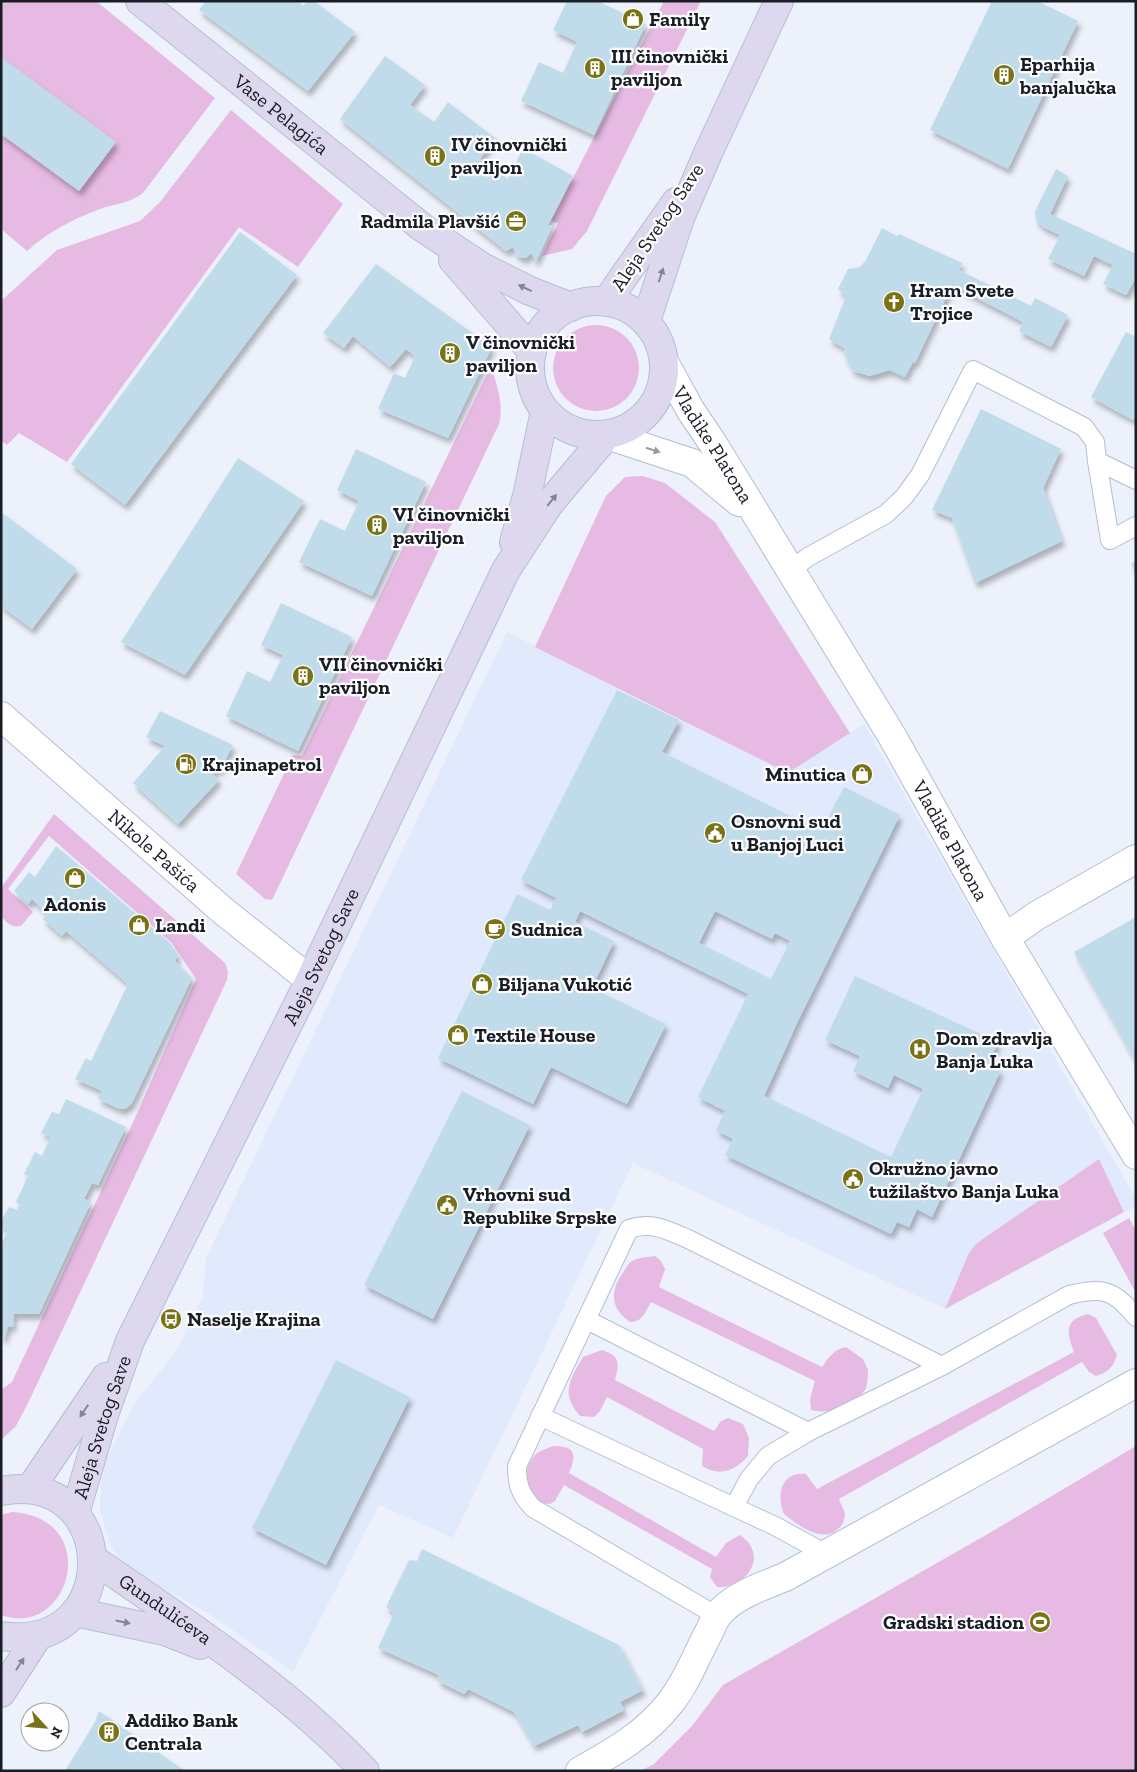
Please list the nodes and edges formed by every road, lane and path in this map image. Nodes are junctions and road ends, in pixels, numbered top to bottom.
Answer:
1 (140, 1) edge
2 (779, 1) edge
3 (708, 152) junction
4 (423, 228) junction
5 (606, 302) junction
6 (571, 307) junction
7 (646, 322) junction
8 (532, 351) junction
9 (664, 362) junction
10 (545, 410) junction
11 (606, 435) junction
12 (1097, 461) junction
13 (1136, 480) edge
14 (763, 526) junction
15 (1136, 526) edge
16 (506, 570) junction
17 (791, 570) junction
18 (1, 716) edge
19 (1136, 859) edge
20 (1006, 938) junction
21 (310, 980) junction
22 (1136, 1155) edge
23 (1136, 1317) edge
24 (587, 1320) junction
25 (130, 1341) junction
26 (942, 1366) junction
27 (1136, 1383) edge
28 (540, 1416) junction
29 (808, 1432) junction
30 (30, 1489) junction
31 (1, 1491) edge
32 (734, 1507) junction
33 (74, 1513) junction
34 (826, 1554) junction
35 (93, 1560) junction
36 (75, 1612) junction
37 (717, 1616) junction
38 (1, 1636) edge
39 (38, 1636) junction
40 (237, 1659) junction
41 (1, 1693) edge
42 (365, 1771) edge
43 (580, 1771) edge

1 - 4 main road, Vase Pelagića
2 - 3 main road, Aleja Svetog Save
3 - 5 main road, Aleja Svetog Save
7 -> 3 main road, Aleja Svetog Save
6 -> 4 main road, Vase Pelagića
4 - 8 main road, Vase Pelagića
5 - 6 main road
5 - 7 main road
6 - 8 main road
7 - 9 main road
8 - 10 main road
9 - 11 main road
9 - 14 street, Vladike Platona
10 - 11 main road
10 - 16 main road, Aleja Svetog Save
11 -> 14 street, Vladike Platona
16 -> 11 main road, Aleja Svetog Save
12 - 13 lane
12 - 15 lane
12 - 17 lane
14 - 17 street, Vladike Platona
16 - 21 main road, Aleja Svetog Save
17 - 20 street, Vladike Platona
18 - 21 street, Nikole Pašića
19 - 20 street
20 - 22 street, Vladike Platona
21 - 25 main road, Aleja Svetog Save
23 - 26 lane
24 - 26 lane
24 - 28 lane
24 - 29 lane
25 -> 30 main road, Aleja Svetog Save
25 - 33 main road, Aleja Svetog Save
26 - 29 lane
27 - 34 street
28 - 32 lane
28 - 37 lane
29 - 32 lane
30 - 31 main road
30 - 33 main road
32 - 34 lane
33 - 35 main road
34 - 37 street
35 - 36 main road
35 - 40 main road, Gundulićeva
36 - 39 main road
36 -> 40 main road, Gundulićeva
37 - 43 street
38 - 39 main road
41 -> 39 main road
40 - 42 main road, Gundulićeva

